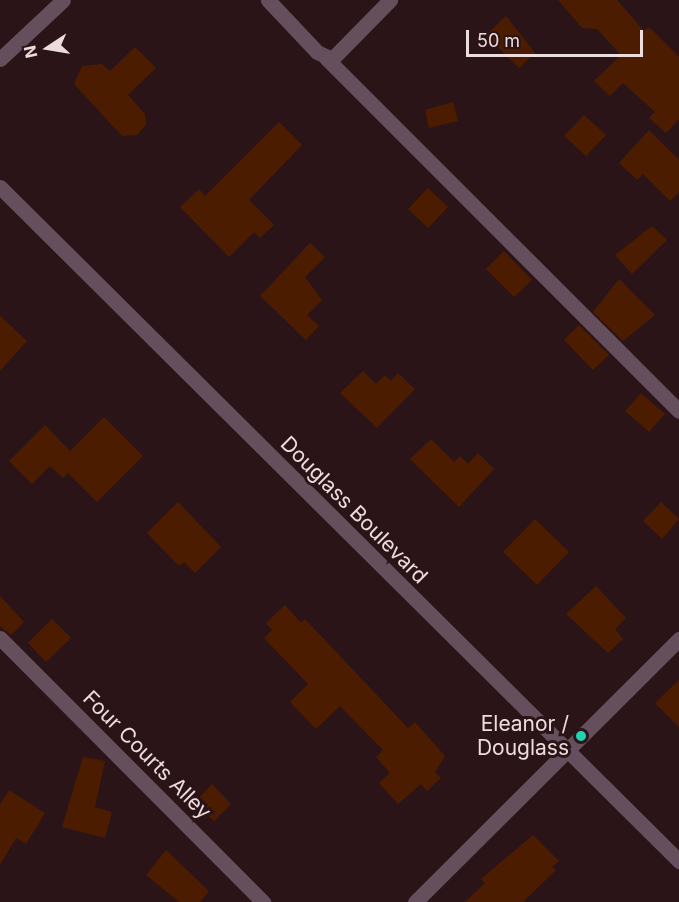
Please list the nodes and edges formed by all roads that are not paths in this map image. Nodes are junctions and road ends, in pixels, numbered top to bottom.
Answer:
1 (63, 0) edge
2 (268, 0) edge
3 (390, 0) edge
4 (326, 58) junction
5 (0, 59) edge
6 (0, 187) edge
7 (679, 411) edge
8 (0, 638) edge
9 (679, 639) edge
10 (568, 750) junction
11 (679, 861) edge
12 (263, 902) edge
13 (415, 902) edge

1 - 5 street
2 - 4 street
3 - 4 street
4 - 7 street
6 - 10 street, Douglass Boulevard
8 - 12 street, Four Courts Alley
9 - 10 street
10 - 11 street, Douglass Boulevard
10 - 13 street

